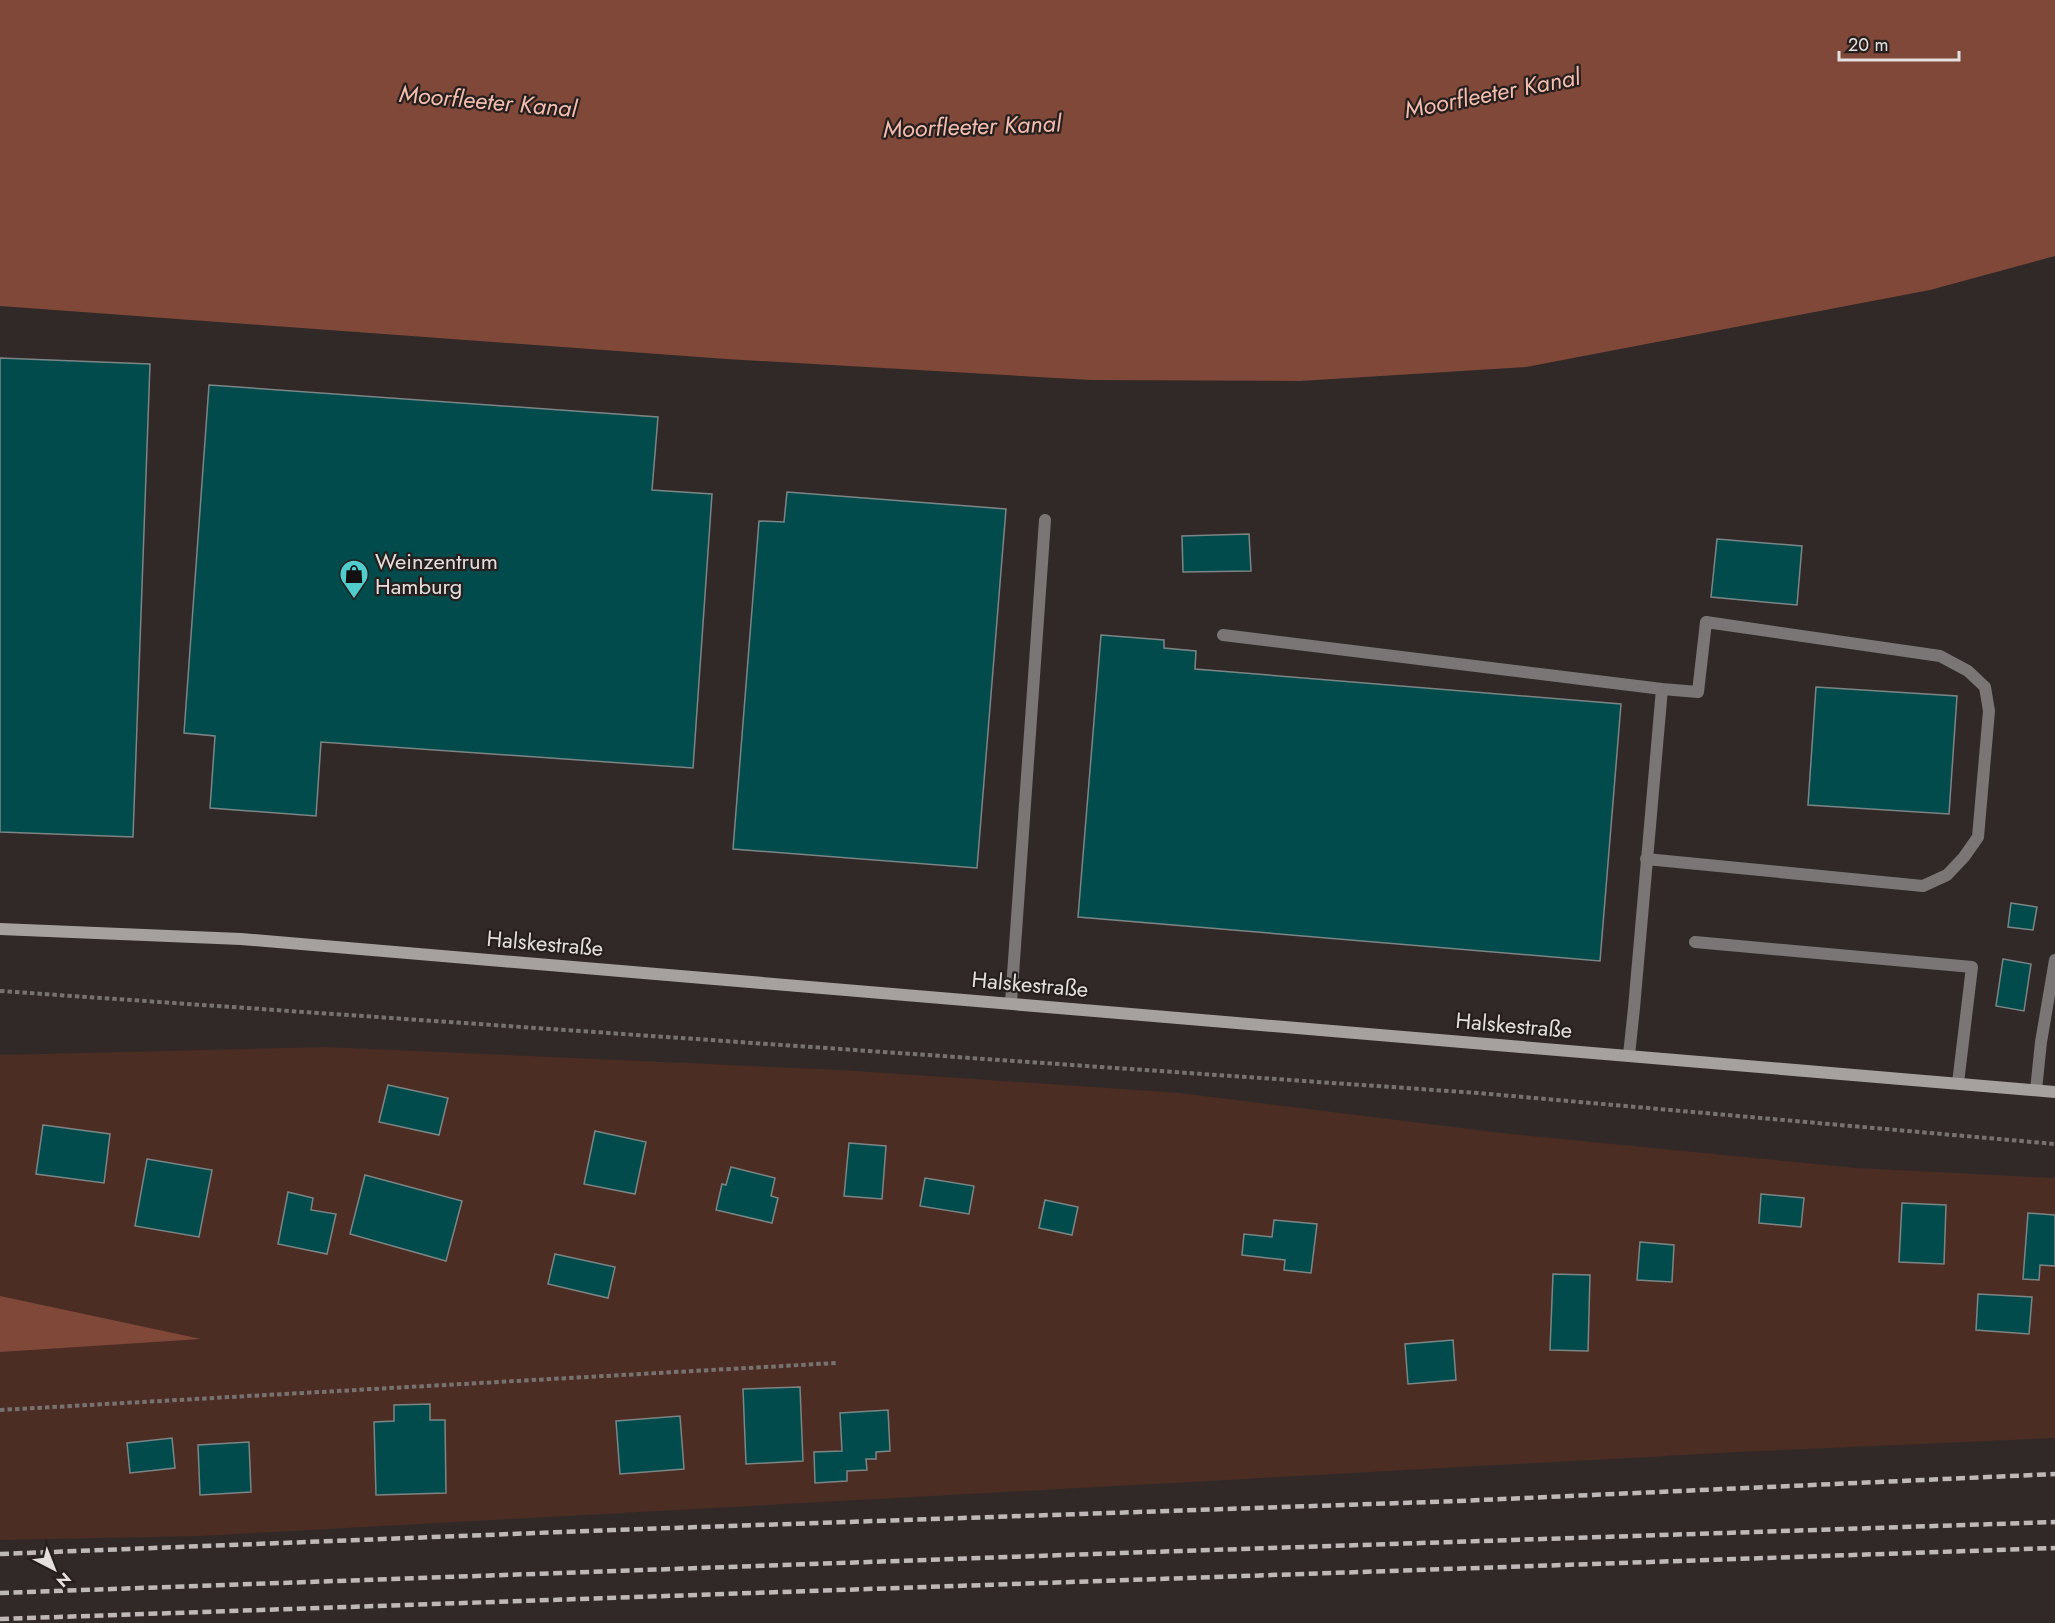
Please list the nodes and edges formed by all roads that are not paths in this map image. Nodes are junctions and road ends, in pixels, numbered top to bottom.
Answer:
1 (1045, 520) dead end
2 (1223, 635) dead end
3 (1662, 689) junction
4 (1646, 860) junction
5 (0, 929) edge
6 (1695, 942) dead end
7 (2055, 960) edge
8 (1011, 1003) junction
9 (1629, 1055) junction
10 (1958, 1083) junction
11 (2036, 1090) junction
12 (2055, 1092) edge

1 - 8 lane
2 - 3 lane
3 - 4 lane
3 - 4 lane
4 - 9 lane
5 - 8 street, Halskestraße
6 - 10 lane
7 - 11 lane
8 - 9 street, Halskestraße
9 - 10 street, Halskestraße
10 - 11 street, Halskestraße
11 - 12 street, Halskestraße

